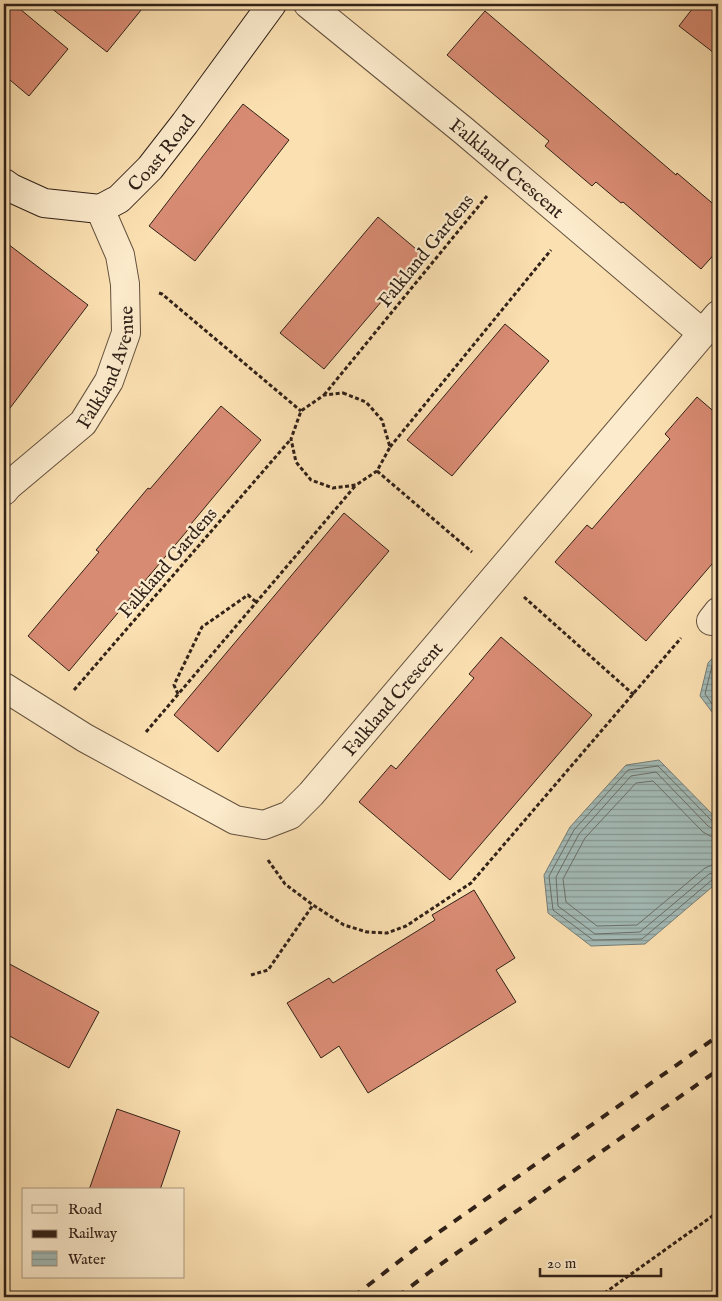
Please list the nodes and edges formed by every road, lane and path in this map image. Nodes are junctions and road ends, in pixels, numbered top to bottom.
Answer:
1 (272, 4) edge
2 (308, 4) edge
3 (509, 169) junction
4 (4, 183) edge
5 (100, 209) junction
6 (573, 222) junction
7 (125, 284) junction
8 (710, 324) edge
9 (324, 395) junction
10 (301, 411) junction
11 (291, 439) junction
12 (390, 447) junction
13 (356, 485) junction
14 (4, 491) edge
15 (256, 602) junction
16 (714, 616) edge
17 (4, 687) edge
18 (178, 694) junction
19 (71, 695) dead end
20 (141, 737) dead end
21 (264, 825) junction
22 (313, 904) junction
23 (251, 976) dead end
24 (718, 1212) edge
25 (599, 1297) edge

1 - 5 street, Coast Road
2 - 3 street, Falkland Crescent
3 - 6 street, Falkland Crescent
3 - 9 path, Falkland Gardens
4 - 5 street
5 - 7 street, Falkland Avenue
6 - 8 street, Falkland Crescent
6 - 12 path
7 - 10 path
7 - 14 street, Falkland Avenue
8 - 21 street, Falkland Crescent
9 - 10 path
9 - 12 path
10 - 11 path
11 - 13 path
11 - 19 path, Falkland Gardens
12 - 13 path
13 - 15 path
15 - 18 path
15 - 18 path
16 - 22 path
17 - 21 street
18 - 20 path
21 - 22 path
22 - 23 path
24 - 25 path

